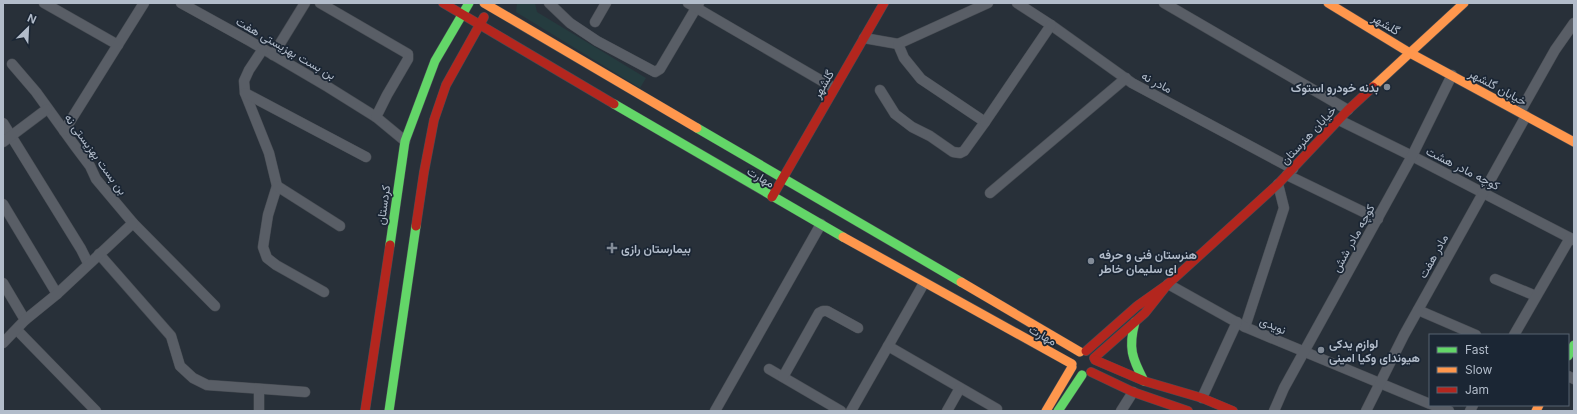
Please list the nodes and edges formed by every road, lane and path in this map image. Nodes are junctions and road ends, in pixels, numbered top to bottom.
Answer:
1 (44, 3) edge
2 (144, 3) edge
3 (181, 3) edge
4 (304, 3) edge
5 (320, 3) edge
6 (443, 3) edge
7 (469, 3) edge
8 (549, 3) edge
9 (606, 3) edge
10 (884, 3) edge
11 (988, 3) edge
12 (1017, 3) edge
13 (1164, 3) edge
14 (1328, 3) edge
15 (1449, 3) edge
16 (1464, 3) edge
17 (489, 4) edge
18 (694, 5) edge
19 (1455, 11) junction
20 (462, 14) junction
21 (595, 22) dead end
22 (1574, 23) edge
23 (479, 24) junction
24 (1051, 25) junction
25 (864, 38) junction
26 (898, 44) junction
27 (118, 45) junction
28 (263, 49) junction
29 (1410, 53) junction
30 (273, 55) junction
31 (12, 64) dead end
32 (1452, 76) junction
33 (1126, 78) junction
34 (834, 88) junction
35 (880, 90) dead end
36 (245, 93) junction
37 (47, 109) junction
38 (1348, 110) junction
39 (1523, 114) junction
40 (376, 117) junction
41 (1339, 120) junction
42 (985, 122) junction
43 (3, 123) edge
44 (64, 130) junction
45 (7, 139) edge
46 (404, 141) junction
47 (1574, 142) edge
48 (1412, 156) junction
49 (366, 157) dead end
50 (1290, 172) junction
51 (782, 178) junction
52 (1278, 184) junction
53 (277, 186) junction
54 (990, 193) dead end
55 (1483, 193) junction
56 (772, 197) junction
57 (3, 204) edge
58 (1378, 219) junction
59 (133, 223) junction
60 (821, 224) junction
61 (340, 226) dead end
62 (1572, 239) edge
63 (99, 254) junction
64 (88, 263) junction
65 (1495, 279) dead end
66 (3, 283) edge
67 (924, 283) junction
68 (1168, 284) junction
69 (324, 292) dead end
70 (57, 294) junction
71 (1536, 296) junction
72 (215, 306) dead end
73 (1418, 310) junction
74 (25, 320) junction
75 (1135, 322) junction
76 (1241, 325) junction
77 (858, 328) dead end
78 (17, 330) junction
79 (1474, 334) edge
80 (1515, 334) edge
81 (3, 343) edge
82 (1574, 345) edge
83 (888, 346) junction
84 (1083, 351) junction
85 (1305, 352) junction
86 (1569, 354) edge
87 (1095, 359) junction
88 (1072, 366) junction
89 (768, 369) dead end
90 (1087, 374) junction
91 (783, 378) junction
92 (1144, 381) junction
93 (1380, 384) junction
94 (960, 388) junction
95 (259, 389) junction
96 (305, 392) dead end
97 (1133, 392) junction
98 (1202, 398) junction
99 (1429, 404) edge
100 (1436, 406) edge
101 (997, 409) dead end
102 (96, 411) edge
103 (259, 411) edge
104 (365, 411) edge
105 (389, 411) edge
106 (716, 411) edge
107 (841, 411) edge
108 (851, 411) edge
109 (947, 411) edge
110 (1046, 411) edge
111 (1058, 411) edge
112 (1121, 411) edge
113 (1188, 411) edge
114 (1233, 411) edge
115 (1274, 411) edge
116 (1366, 411) edge
117 (1449, 411) edge

1 - 27 street
2 - 27 street
3 - 28 street, بن بست بهزیستی هفت
4 - 30 street
5 - 40 street
6 - 20 main road, مهارت
7 - 20 main road, کردستان
8 - 18 street
9 - 21 street
10 - 25 main road, گلشهر
11 - 26 street
12 - 24 street, مادر نه
13 - 38 street
14 - 29 main road, گلشهر
15 - 19 street
16 - 19 main road, خیابان هنرستان
17 - 23 main road
17 - 51 main road, مهارت
18 - 34 street
19 - 29 main road, خیابان هنرستان
20 - 23 main road, مهارت
20 - 46 main road, کردستان
22 - 39 street, مادر هفت
23 - 56 main road, مهارت
23 - 105 main road
24 - 33 street, مادر نه
24 - 42 street
25 - 26 street
25 - 34 main road, گلشهر
26 - 42 street
27 - 44 street
28 - 30 street, بن بست بهزیستی هفت
28 - 36 street
29 - 32 main road, خیابان گلشهر
29 - 38 main road, خیابان هنرستان
30 - 40 street, بن بست بهزیستی هفت
31 - 37 street, بن بست بهزیستی نه
32 - 39 main road, خیابان گلشهر
32 - 48 street, کوچه مادر شش
33 - 50 street, مادر نه
33 - 54 street
34 - 51 main road, گلشهر
35 - 42 street
36 - 49 street
36 - 53 street
37 - 44 street, بن بست بهزیستی نه
37 - 45 street
38 - 41 main road, خیابان هنرستان
39 - 47 main road, خیابان گلشهر
39 - 55 street, مادر هفت
40 - 46 street, بن بست بهزیستی هفت
41 - 48 street, کوچه مادر هشت
41 - 50 main road, خیابان هنرستان
43 - 45 street
44 - 59 street, بن بست بهزیستی نه
45 - 64 street
46 - 104 main road, کردستان
48 - 55 street, کوچه مادر هشت
48 - 58 street, کوچه مادر شش
50 - 52 main road, خیابان هنرستان
50 - 58 street, مادر نه
51 - 56 main road
51 - 84 main road, مهارت
52 - 68 main road, خیابان هنرستان
52 - 76 street, نویدی
53 - 61 street
53 - 69 street
55 - 62 street, کوچه مادر هشت
55 - 73 street, مادر هفت
56 - 60 main road, مهارت
57 - 70 street
58 - 85 street, کوچه مادر شش
59 - 63 street
59 - 72 street, بن بست بهزیستی نه
60 - 67 main road, مهارت
60 - 106 street
62 - 71 street
63 - 64 street
63 - 95 street
64 - 70 street
65 - 71 street
66 - 74 street
67 - 83 street
67 - 88 main road, مهارت
68 - 75 main road, خیابان هنرستان
68 - 76 street
68 - 84 main road, خیابان هنرستان
70 - 74 street
71 - 80 street
73 - 79 street
73 - 93 street, مادر هفت
74 - 78 street
75 - 87 main road, خیابان هنرستان
75 - 92 main road
76 - 85 street, نویدی
76 - 98 street
77 - 91 street
78 - 81 street
78 - 102 street
82 - 86 main road
83 - 94 street
83 - 108 street
84 - 87 main road
84 - 88 main road
85 - 93 street, نویدی
85 - 115 street, کوچه مادر شش
87 - 90 main road
87 - 92 main road
88 - 90 main road
88 - 110 main road
89 - 91 street
90 - 97 main road
90 - 111 main road
91 - 107 street
92 - 98 main road
93 - 99 street, نویدی
93 - 116 street, مادر هفت
94 - 101 street
94 - 109 street
95 - 96 street
95 - 103 street
97 - 112 street
97 - 113 main road
98 - 114 main road
100 - 117 street

